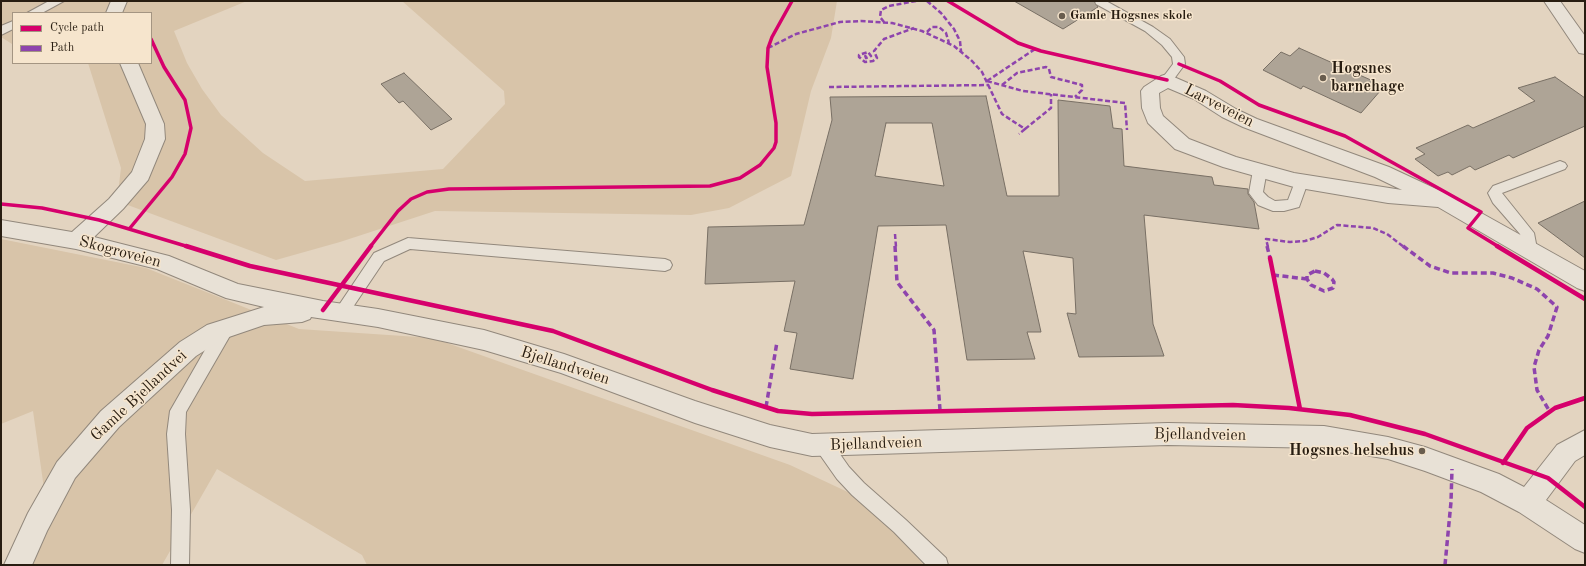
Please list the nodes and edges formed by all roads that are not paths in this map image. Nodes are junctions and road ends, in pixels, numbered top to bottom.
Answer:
1 (58, 1) edge
2 (119, 1) edge
3 (1552, 1) edge
4 (1100, 2) dead end
5 (35, 12) edge
6 (114, 12) edge
7 (12, 25) edge
8 (1, 31) edge
9 (1585, 48) edge
10 (129, 64) edge
11 (1167, 80) junction
12 (1560, 166) dead end
13 (1260, 170) junction
14 (1301, 182) junction
15 (1442, 200) junction
16 (1, 228) edge
17 (76, 241) junction
18 (1530, 249) junction
19 (665, 265) dead end
20 (1585, 282) edge
21 (234, 292) joint
22 (332, 311) junction
23 (227, 328) junction
24 (1585, 442) edge
25 (824, 446) junction
26 (1528, 503) junction
27 (1585, 540) edge
28 (18, 565) edge
29 (180, 565) edge
30 (939, 565) edge

1 - 5 lane
2 - 6 street
3 - 9 street
4 - 11 lane
7 - 8 lane
10 - 17 street
11 - 13 street, Larveveien
11 - 15 street, Larveveien
12 - 18 lane
13 - 14 street, Larveveien
13 - 14 lane
14 - 15 street, Larveveien
15 - 18 street, Larveveien
16 - 17 street, Skogroveien
17 - 21 street, Skogroveien
18 - 20 street, Larveveien
19 - 22 lane
21 - 22 street, Bjellandveien
22 - 23 street, Gamle Bjellandvei
22 - 25 street, Bjellandveien
23 - 28 street, Gamle Bjellandvei
23 - 29 lane
24 - 26 street
25 - 26 street, Bjellandveien
25 - 30 lane
26 - 27 street, Bjellandveien

